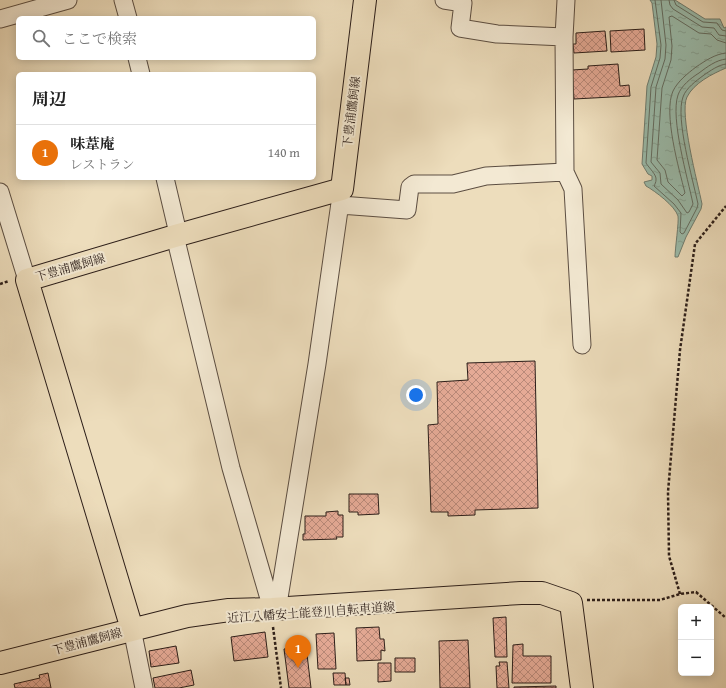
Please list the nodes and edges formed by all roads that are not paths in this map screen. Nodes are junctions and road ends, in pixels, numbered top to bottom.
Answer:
1 (68, 0) edge
2 (123, 0) edge
3 (365, 0) edge
4 (444, 0) edge
5 (566, 0) edge
6 (127, 16) edge
7 (0, 19) edge
8 (564, 37) junction
9 (138, 60) edge
10 (140, 72) edge
11 (565, 172) junction
12 (165, 180) edge
13 (0, 192) edge
14 (341, 197) junction
15 (175, 236) junction
16 (28, 280) junction
17 (582, 346) dead end
18 (272, 609) junction
19 (132, 630) junction
20 (0, 663) edge
21 (144, 688) edge
22 (582, 688) edge

1 - 7 street
2 - 6 street
3 - 14 main road, 下豊浦鷹飼線
4 - 8 street
5 - 8 street
8 - 11 street
9 - 10 street
11 - 14 street
11 - 17 street
12 - 15 street
13 - 16 street
14 - 15 main road, 下豊浦鷹飼線
14 - 18 street
15 - 16 main road, 下豊浦鷹飼線
15 - 18 street
16 - 19 main road, 下豊浦鷹飼線
18 - 19 main road
18 - 22 main road
19 - 20 main road, 下豊浦鷹飼線
19 - 21 street

